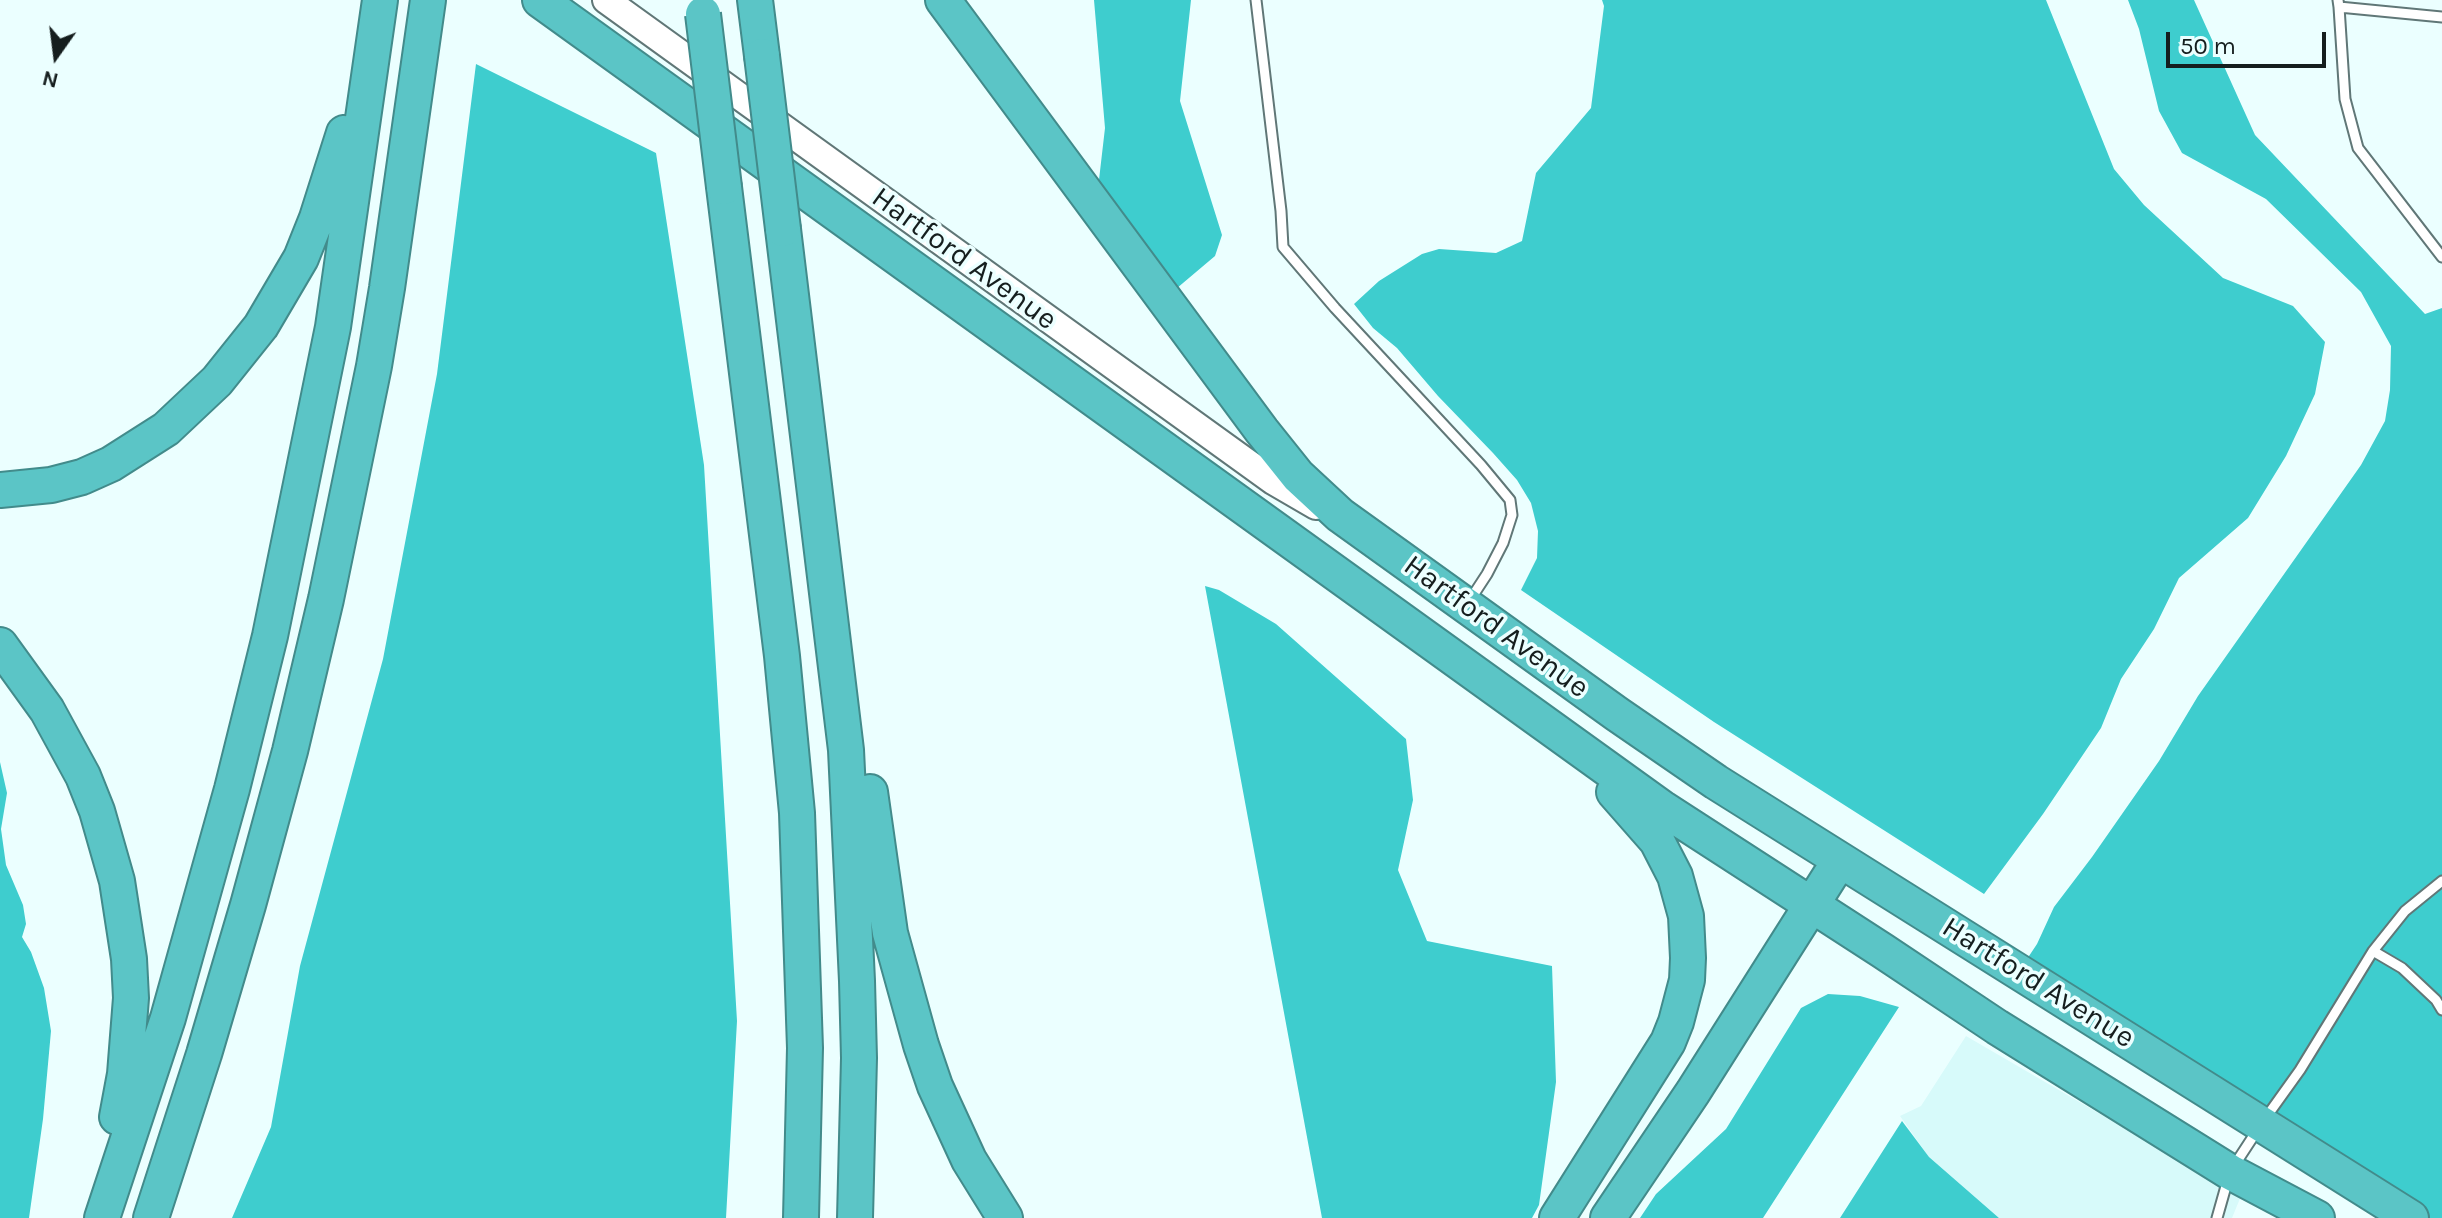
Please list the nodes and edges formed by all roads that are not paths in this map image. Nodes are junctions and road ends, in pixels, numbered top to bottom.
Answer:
1 (378, 0) edge
2 (428, 0) edge
3 (540, 0) edge
4 (606, 0) edge
5 (755, 0) edge
6 (943, 0) edge
7 (1256, 0) edge
8 (2338, 4) edge
9 (702, 7) edge
10 (2442, 17) edge
11 (2442, 257) edge
12 (814, 483) junction
13 (0, 490) edge
14 (1368, 535) junction
15 (1466, 606) junction
16 (0, 645) edge
17 (1535, 718) junction
18 (1840, 860) junction
19 (2442, 881) edge
20 (1812, 905) junction
21 (2373, 951) junction
22 (2442, 1010) edge
23 (2262, 1123) junction
24 (2230, 1172) junction
25 (90, 1218) edge
26 (102, 1218) edge
27 (151, 1218) edge
28 (801, 1218) edge
29 (855, 1218) edge
30 (1005, 1218) edge
31 (1557, 1218) edge
32 (1608, 1218) edge
33 (2217, 1218) edge
34 (2317, 1218) edge
35 (2411, 1218) edge

1 - 13 highway
1 - 26 highway
2 - 27 highway
3 - 17 highway, Hartford Avenue
4 - 14 main road, Hartford Avenue
5 - 12 highway, bridge
6 - 14 highway
7 - 15 lane
8 - 10 lane
8 - 11 lane
9 - 28 highway, bridge
12 - 29 highway
12 - 30 highway
14 - 15 highway, Hartford Avenue
15 - 18 highway, Hartford Avenue
16 - 25 highway
17 - 20 highway, Hartford Avenue
17 - 31 highway
18 - 20 highway
18 - 23 highway, Hartford Avenue
19 - 21 lane
20 - 24 highway, Hartford Avenue
20 - 32 highway
21 - 22 lane
21 - 23 lane
23 - 24 lane
23 - 35 highway, Hartford Avenue
24 - 33 lane
24 - 34 highway, Hartford Avenue

